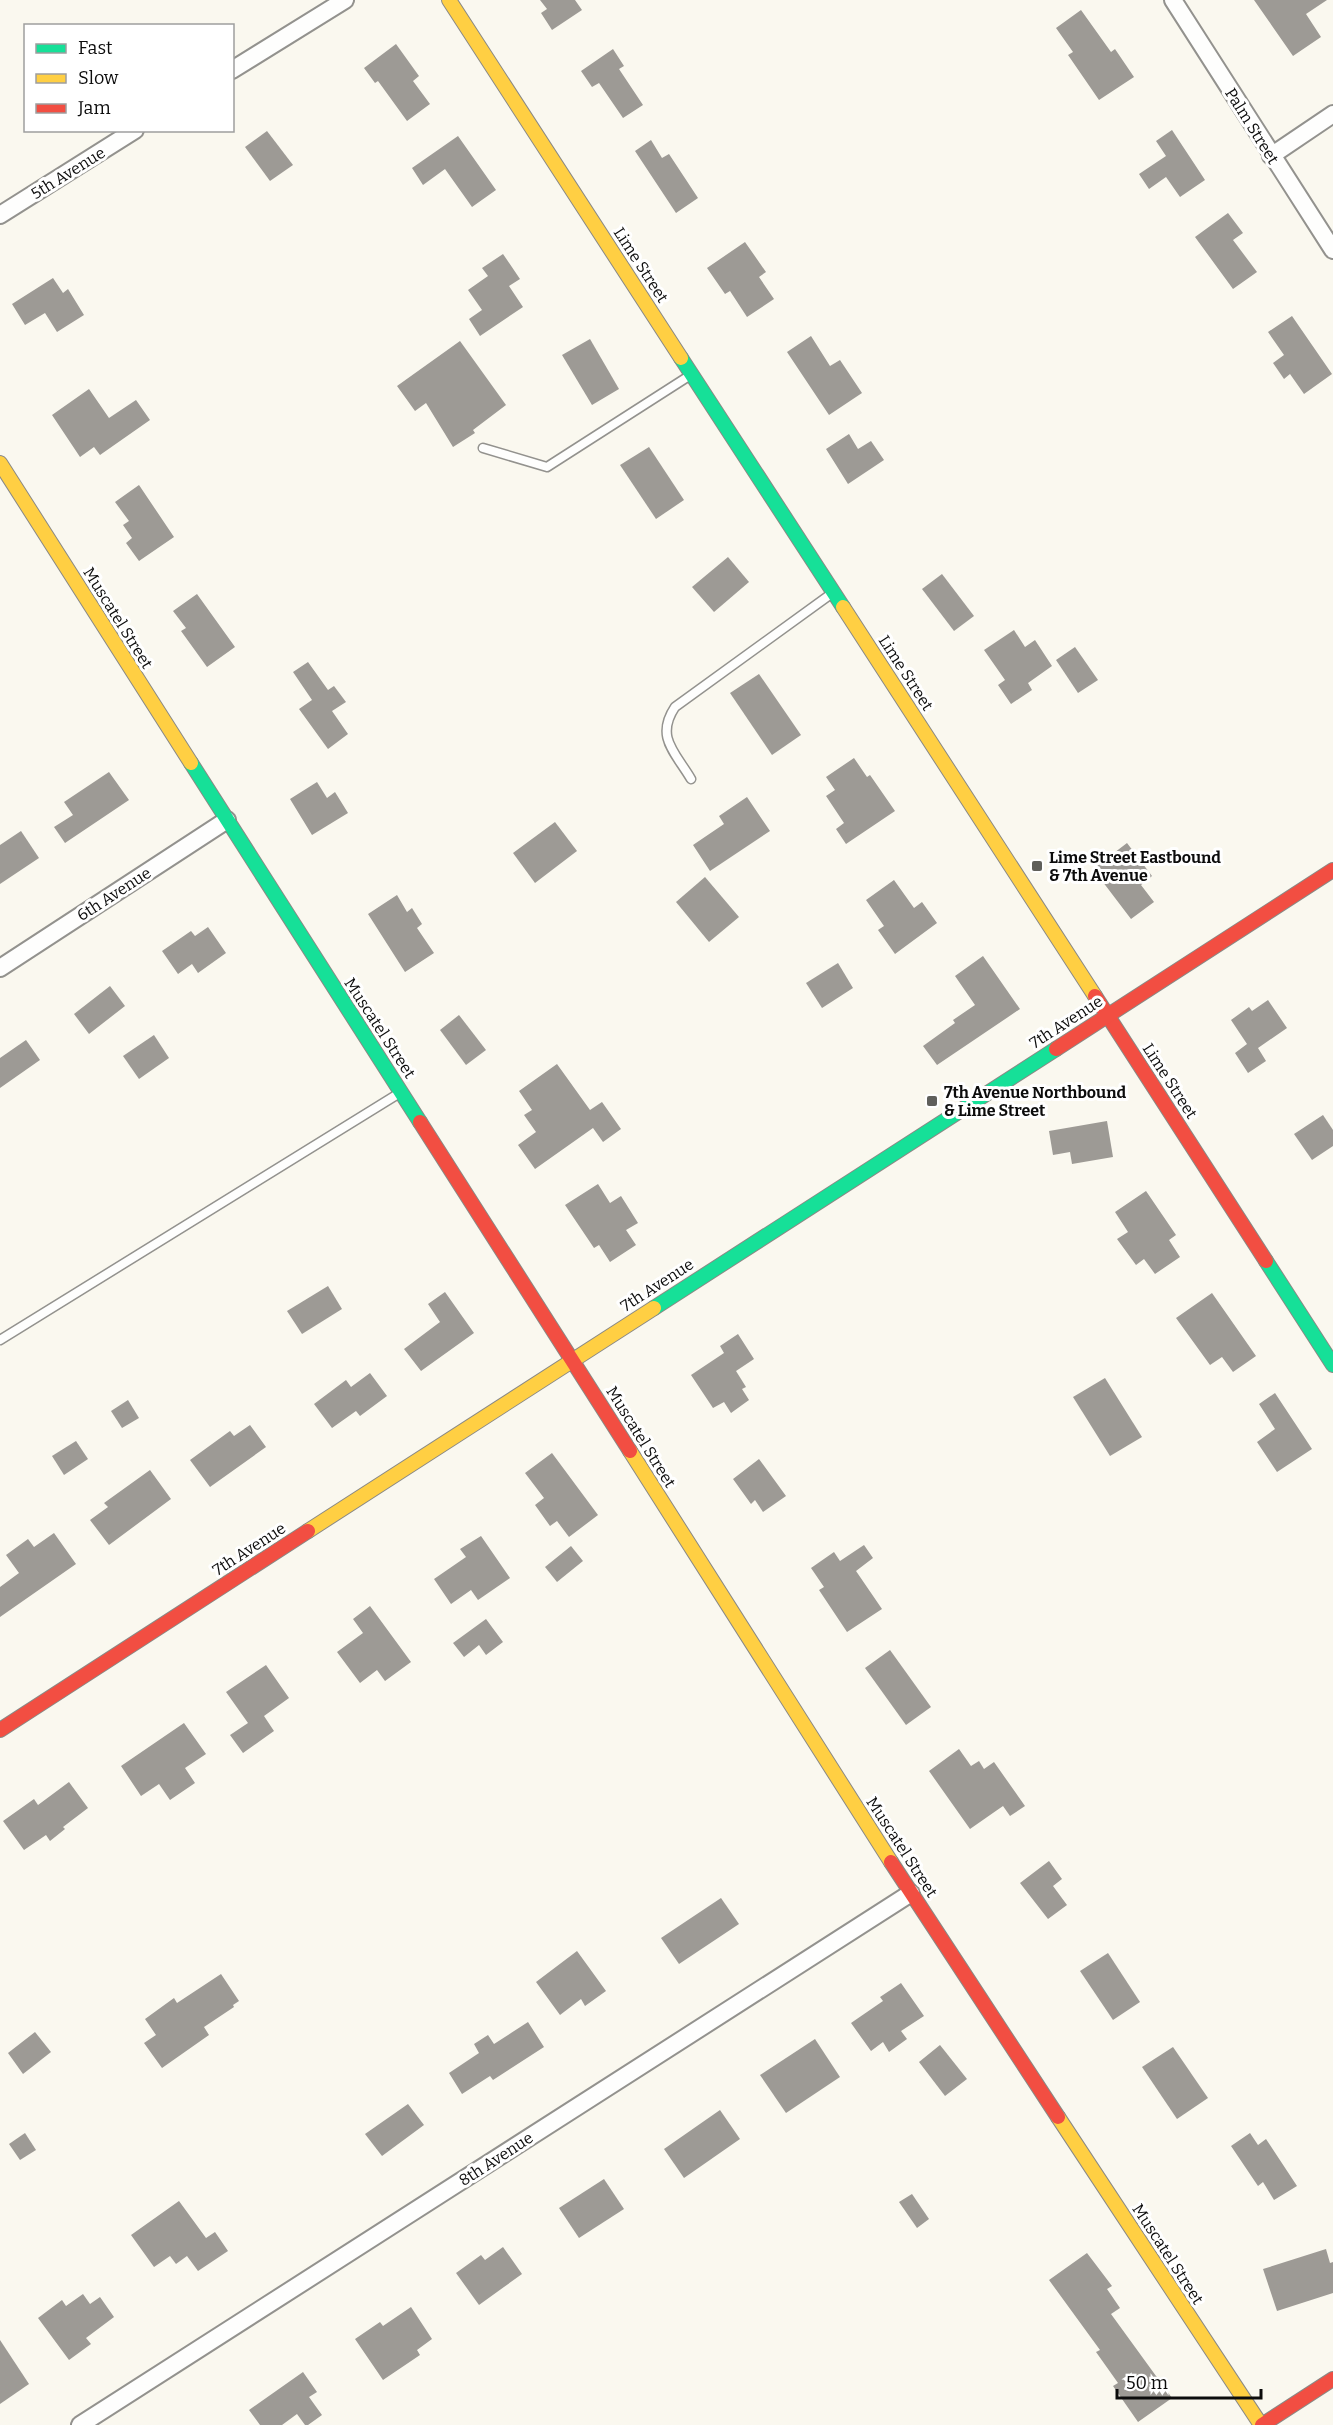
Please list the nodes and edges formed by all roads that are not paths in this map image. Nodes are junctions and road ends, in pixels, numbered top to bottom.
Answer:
1 (345, 0) edge
2 (449, 0) edge
3 (1173, 0) edge
4 (234, 69) edge
5 (1333, 114) edge
6 (132, 132) edge
7 (1271, 156) junction
8 (0, 215) edge
9 (1333, 250) edge
10 (692, 374) junction
11 (483, 448) dead end
12 (0, 463) edge
13 (834, 592) junction
14 (691, 779) dead end
15 (227, 820) junction
16 (1333, 870) edge
17 (0, 968) edge
18 (1108, 1014) junction
19 (401, 1092) junction
20 (0, 1340) edge
21 (572, 1360) junction
22 (1333, 1365) edge
23 (0, 1730) edge
24 (911, 1893) junction
25 (1333, 2379) edge
26 (80, 2425) edge
27 (1262, 2425) edge

1 - 4 street
2 - 10 street, Lime Street
3 - 7 street, Palm Street
5 - 7 street
6 - 8 street, 5th Avenue
7 - 9 street, Palm Street
10 - 11 lane
10 - 13 street, Lime Street
12 - 15 street, Muscatel Street
13 - 14 lane
13 - 18 street, Lime Street
15 - 17 street, 6th Avenue
15 - 19 street, Muscatel Street
16 - 18 street, 7th Avenue
18 - 21 street, 7th Avenue
18 - 22 street, Lime Street
19 - 20 lane
19 - 21 street, Muscatel Street
21 - 23 street, 7th Avenue
21 - 24 street, Muscatel Street
24 - 26 street, 8th Avenue
24 - 27 street, Muscatel Street
25 - 27 street

